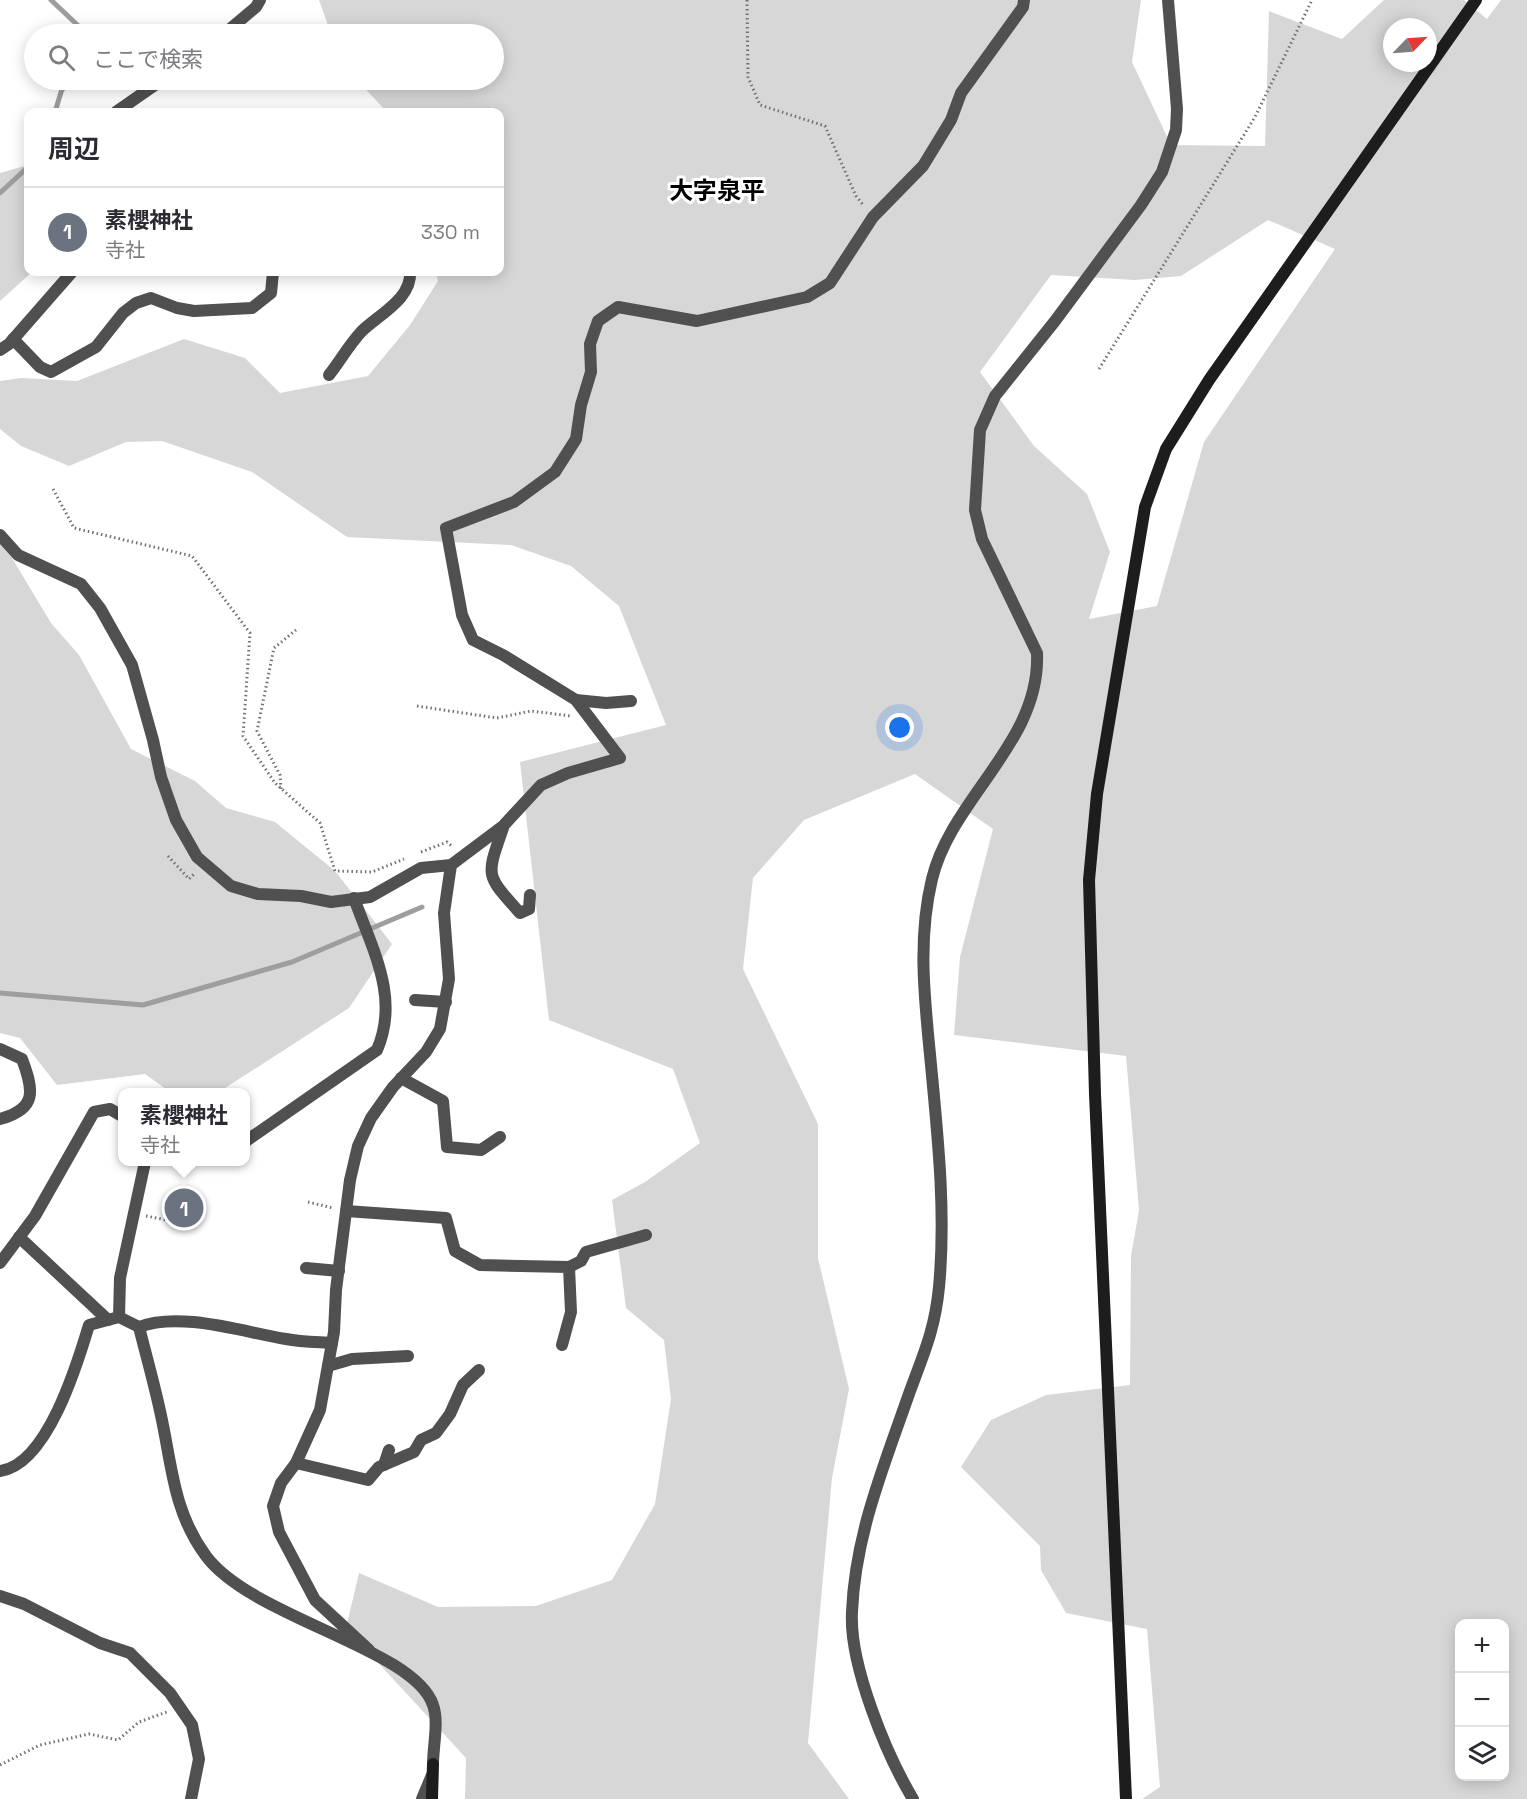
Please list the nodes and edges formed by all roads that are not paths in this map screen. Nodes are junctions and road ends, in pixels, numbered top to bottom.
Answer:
1 (260, 0) edge
2 (1024, 0) edge
3 (1167, 0) edge
4 (1476, 0) edge
5 (236, 24) edge
6 (148, 90) edge
7 (123, 108) edge
8 (68, 276) edge
9 (273, 276) edge
10 (410, 276) edge
11 (13, 339) junction
12 (0, 350) edge
13 (329, 375) dead end
14 (0, 535) edge
15 (576, 700) junction
16 (631, 701) dead end
17 (503, 826) junction
18 (450, 865) junction
19 (530, 895) dead end
20 (354, 898) junction
21 (415, 1000) dead end
22 (446, 1002) junction
23 (0, 1049) edge
24 (401, 1078) junction
25 (118, 1113) edge
26 (0, 1119) edge
27 (500, 1137) dead end
28 (250, 1138) edge
29 (144, 1166) edge
30 (346, 1211) junction
31 (646, 1235) dead end
32 (19, 1237) junction
33 (0, 1263) edge
34 (569, 1267) junction
35 (306, 1268) dead end
36 (339, 1271) junction
37 (113, 1319) junction
38 (139, 1327) junction
39 (332, 1343) junction
40 (562, 1345) dead end
41 (408, 1356) dead end
42 (328, 1366) junction
43 (479, 1370) dead end
44 (388, 1450) dead end
45 (296, 1463) junction
46 (384, 1465) junction
47 (0, 1471) edge
48 (0, 1596) edge
49 (369, 1650) junction
50 (433, 1769) junction
51 (191, 1799) edge
52 (422, 1799) edge
53 (432, 1799) edge
54 (913, 1799) edge
55 (1126, 1799) edge

1 - 5 street
2 - 15 street
3 - 54 street
4 - 55 street
6 - 7 street
8 - 11 street
9 - 11 street
10 - 13 street
11 - 12 street
14 - 20 street
15 - 16 street
15 - 17 street
17 - 18 street
17 - 19 street
18 - 20 street
18 - 22 street
20 - 28 street
21 - 22 street
22 - 24 street
23 - 26 street
24 - 27 street
24 - 30 street
25 - 32 street
29 - 37 street
30 - 34 street
30 - 36 street
31 - 34 street
32 - 33 street
32 - 37 street
34 - 40 street
35 - 36 street
36 - 39 street
37 - 38 street
37 - 47 street
38 - 39 street
38 - 49 street
39 - 42 street
41 - 42 street
42 - 45 street
43 - 46 street
44 - 46 street
45 - 46 street
45 - 49 street
48 - 51 street
49 - 50 street
50 - 52 street
50 - 53 street

